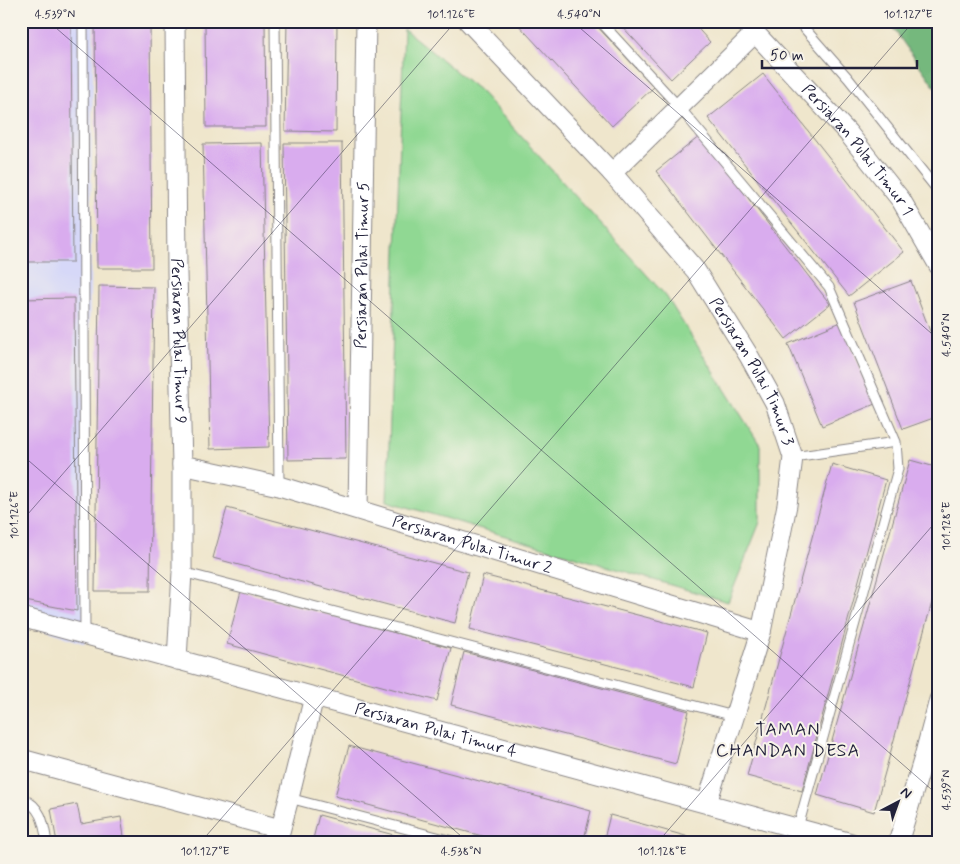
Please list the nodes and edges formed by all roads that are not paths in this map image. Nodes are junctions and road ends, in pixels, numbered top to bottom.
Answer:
1 (83, 21) edge
2 (175, 21) edge
3 (275, 21) edge
4 (366, 21) edge
5 (468, 21) edge
6 (600, 21) edge
7 (798, 21) edge
8 (750, 27) edge
9 (680, 108) junction
10 (612, 173) junction
11 (939, 192) edge
12 (939, 266) edge
13 (896, 442) junction
14 (794, 457) junction
15 (182, 465) junction
16 (279, 486) junction
17 (358, 509) junction
18 (182, 572) junction
19 (21, 617) edge
20 (761, 632) junction
21 (85, 635) junction
22 (177, 660) junction
23 (314, 697) junction
24 (939, 700) edge
25 (734, 716) junction
26 (21, 759) edge
27 (931, 760) edge
28 (21, 798) edge
29 (290, 798) junction
30 (707, 803) junction
31 (798, 827) junction
32 (278, 836) edge
33 (47, 843) edge
34 (460, 843) edge
35 (851, 843) edge
36 (898, 843) edge

1 - 21 lane
2 - 15 street, Persiaran Pulai Timur 9
3 - 16 lane
4 - 17 street, Persiaran Pulai Timur 5
5 - 10 street, Persiaran Pulai Timur 3
6 - 9 lane
7 - 11 lane
8 - 9 street
8 - 12 street, Persiaran Pulai Timur 1
9 - 10 street
9 - 13 lane
10 - 14 street, Persiaran Pulai Timur 3
13 - 14 lane
13 - 31 lane
14 - 20 street, Persiaran Pulai Timur 3
15 - 16 street, Persiaran Pulai Timur 2
15 - 18 street, Persiaran Pulai Timur 9
16 - 17 street, Persiaran Pulai Timur 2
17 - 20 street, Persiaran Pulai Timur 2
18 - 22 street, Persiaran Pulai Timur 9
18 - 25 lane
19 - 21 street, Persiaran Pulai Timur 4
20 - 25 street, Persiaran Pulai Timur 3
21 - 22 street, Persiaran Pulai Timur 4
22 - 23 street, Persiaran Pulai Timur 4
23 - 29 street
23 - 30 street, Persiaran Pulai Timur 4
24 - 27 street
25 - 30 street, Persiaran Pulai Timur 3
26 - 32 street
27 - 36 street
28 - 33 lane
29 - 32 street
29 - 34 lane
30 - 31 street, Persiaran Pulai Timur 4
31 - 35 street, Persiaran Pulai Timur 4

